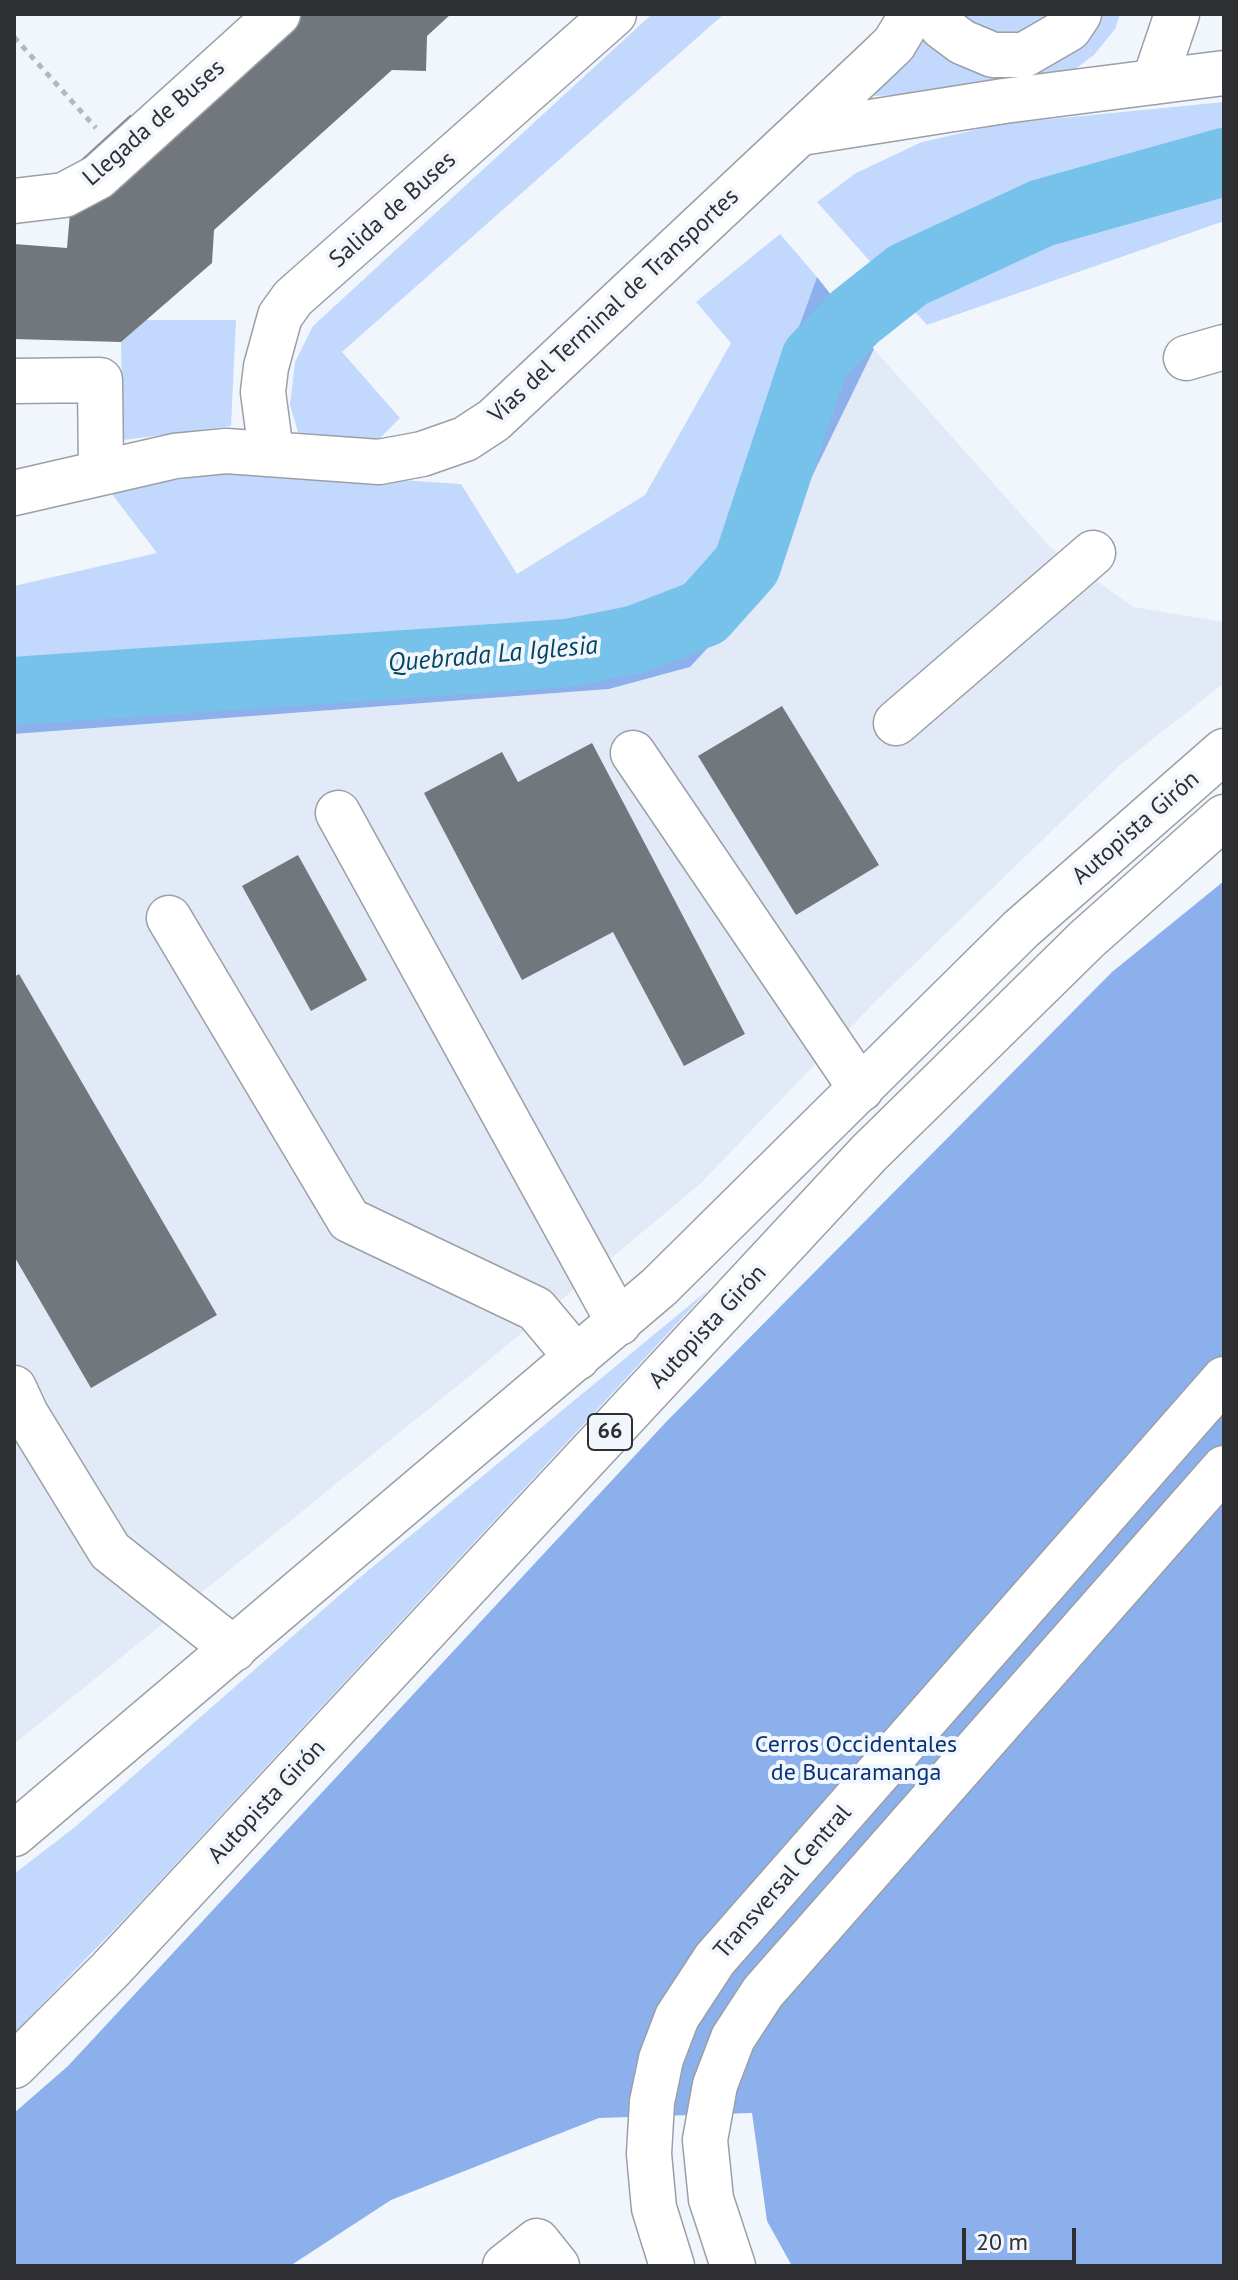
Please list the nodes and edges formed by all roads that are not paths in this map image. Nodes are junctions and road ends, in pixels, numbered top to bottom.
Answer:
1 (278, 14) edge
2 (614, 14) edge
3 (912, 14) edge
4 (933, 14) edge
5 (1079, 14) edge
6 (1177, 14) edge
7 (1224, 73) edge
8 (1154, 82) junction
9 (801, 133) junction
10 (14, 201) edge
11 (14, 381) edge
12 (271, 452) junction
13 (101, 471) junction
14 (14, 493) edge
15 (1093, 553) dead end
16 (896, 723) dead end
17 (1224, 751) edge
18 (633, 753) dead end
19 (338, 813) dead end
20 (1224, 817) edge
21 (169, 918) dead end
22 (861, 1089) junction
23 (619, 1323) junction
24 (577, 1358) junction
25 (1224, 1379) edge
26 (14, 1388) edge
27 (1224, 1468) edge
28 (234, 1649) junction
29 (14, 1834) edge
30 (14, 2066) edge
31 (505, 2266) edge
32 (557, 2266) edge
33 (672, 2266) edge
34 (733, 2266) edge

1 - 10 main road, Llegada de Buses
2 - 12 main road, Salida de Buses
3 - 9 main road, Vías del Terminal de Transportes
4 - 5 main road
6 - 8 main road
7 - 8 main road
8 - 9 main road
9 - 12 main road, Vías del Terminal de Transportes
11 - 13 main road
12 - 13 main road
13 - 14 main road
15 - 16 main road
17 - 22 main road, Autopista Girón
18 - 22 main road
19 - 23 main road
20 - 30 main road, Autopista Girón / 66
21 - 24 main road
22 - 23 main road, Autopista Girón
23 - 24 main road, Autopista Girón
24 - 28 main road, Autopista Girón
25 - 33 main road, Transversal Central
26 - 28 main road
27 - 34 main road
28 - 29 main road, Autopista Girón
31 - 32 main road

